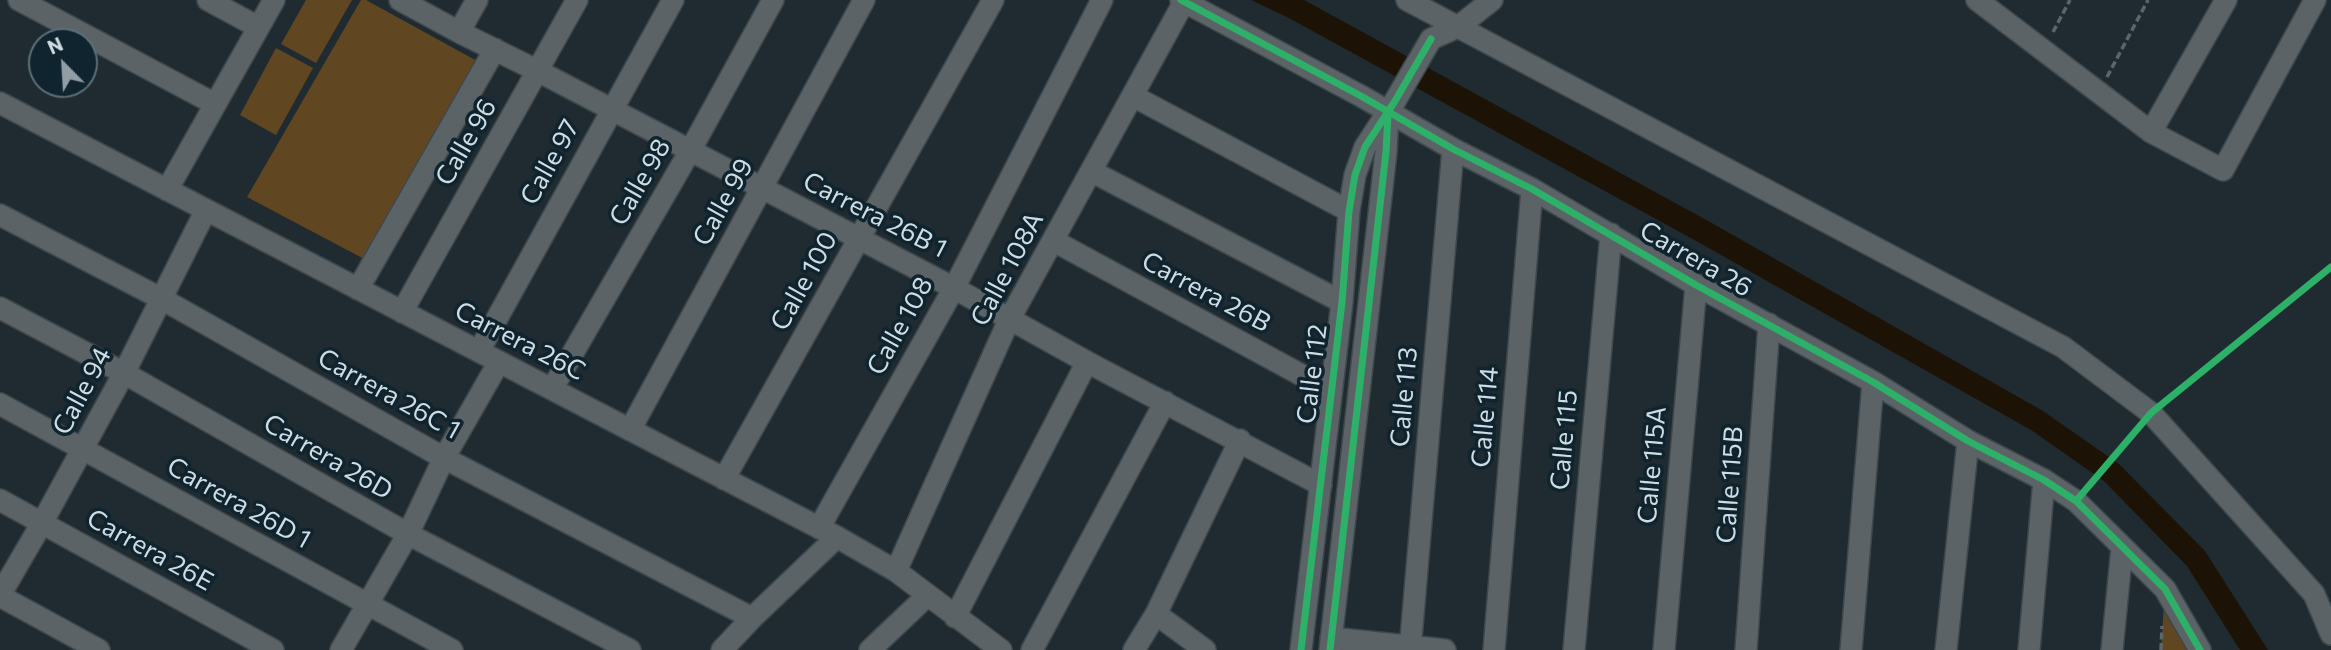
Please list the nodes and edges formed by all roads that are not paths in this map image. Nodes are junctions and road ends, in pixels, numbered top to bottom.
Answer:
1 (19, 0) edge
2 (208, 0) edge
3 (274, 0) edge
4 (400, 0) edge
5 (477, 0) edge
6 (577, 0) edge
7 (673, 0) edge
8 (773, 0) edge
9 (864, 0) edge
10 (993, 0) edge
11 (1102, 0) edge
12 (1407, 0) edge
13 (1492, 0) edge
14 (2226, 0) edge
15 (2315, 0) edge
16 (1182, 1) edge
17 (1984, 2) edge
18 (258, 27) junction
19 (1458, 27) junction
20 (459, 32) junction
21 (495, 49) junction
22 (538, 71) junction
23 (1133, 96) junction
24 (0, 103) edge
25 (215, 104) junction
26 (1392, 106) junction
27 (611, 110) junction
28 (2151, 132) junction
29 (1453, 149) junction
30 (690, 151) junction
31 (1090, 171) junction
32 (763, 189) junction
33 (1532, 189) junction
34 (167, 190) junction
35 (206, 210) junction
36 (1349, 211) junction
37 (0, 215) edge
38 (1611, 234) junction
39 (860, 239) junction
40 (1054, 242) junction
41 (1696, 285) junction
42 (954, 288) junction
43 (358, 289) junction
44 (162, 299) junction
45 (1342, 302) junction
46 (0, 309) edge
47 (402, 312) junction
48 (1009, 320) junction
49 (1769, 324) junction
50 (479, 351) junction
51 (499, 362) junction
52 (1087, 362) junction
53 (124, 373) junction
54 (1873, 382) junction
55 (552, 389) junction
56 (1331, 391) junction
57 (1165, 402) junction
58 (0, 404) edge
59 (630, 430) junction
60 (1240, 440) junction
61 (1968, 440) junction
62 (82, 448) junction
63 (444, 458) junction
64 (724, 479) junction
65 (2044, 480) junction
66 (1321, 485) junction
67 (0, 500) edge
68 (43, 523) junction
69 (828, 533) junction
70 (408, 534) junction
71 (2122, 548) junction
72 (896, 571) junction
73 (0, 595) edge
74 (928, 596) junction
75 (368, 605) junction
76 (1156, 614) junction
77 (955, 617) junction
78 (752, 618) junction
79 (2331, 634) edge
80 (1331, 644) edge
81 (1410, 648) edge
82 (997, 649) edge
83 (99, 650) edge
84 (273, 650) edge
85 (341, 650) edge
86 (452, 650) edge
87 (630, 650) edge
88 (722, 650) edge
89 (870, 650) edge
90 (1032, 650) edge
91 (1134, 650) edge
92 (1205, 650) edge
93 (1301, 650) edge
94 (1445, 650) edge
95 (1494, 650) edge
96 (1574, 650) edge
97 (1664, 650) edge
98 (1746, 650) edge
99 (1852, 650) edge
100 (1946, 650) edge
101 (2029, 650) edge
102 (2112, 650) edge
103 (2200, 650) edge

1 - 25 street
2 - 18 street
3 - 18 street
4 - 20 street, Carrera 26B 1
5 - 20 street
6 - 22 street, Calle 96
7 - 27 street, Calle 97
8 - 30 street, Calle 98
9 - 32 street, Calle 99
10 - 39 street, Calle 100
11 - 42 street, Calle 108
12 - 19 street
13 - 19 street, Calle 112
14 - 28 street
15 - 28 street
16 - 23 street, Calle 108A
16 - 26 street, Carrera 26
17 - 28 street
18 - 25 street
19 - 26 street, Calle 112
19 - 79 street
20 - 21 street, Carrera 26B 1
21 - 22 street, Carrera 26B 1
21 - 43 street
22 - 27 street, Carrera 26B 1
22 - 47 street, Calle 96
23 - 31 street, Calle 108A
23 - 36 street
24 - 34 street, Carrera 26C
25 - 34 street
26 - 29 street, Carrera 26
26 - 36 street, Calle 112
26 - 80 street, Calle 112
27 - 30 street, Carrera 26B 1
27 - 50 street, Calle 97
29 - 33 street, Carrera 26
29 - 81 street, Calle 113
30 - 32 street, Carrera 26B 1
30 - 55 street, Calle 98
31 - 40 street, Calle 108A
31 - 45 street
32 - 39 street, Carrera 26B 1
32 - 59 street, Calle 99
33 - 38 street, Carrera 26
33 - 95 street, Calle 114
34 - 35 street, Carrera 26C
35 - 43 street, Carrera 26C
35 - 44 street, Calle 94
36 - 45 street, Calle 112
37 - 44 street, Carrera 26C 1
38 - 41 street, Carrera 26
38 - 96 street, Calle 115
39 - 42 street, Carrera 26B 1
39 - 64 street, Calle 100
40 - 48 street, Calle 108A
40 - 56 street, Carrera 26B
41 - 49 street, Carrera 26
41 - 97 street, Calle 115A
42 - 48 street, Carrera 26B 1
42 - 69 street, Calle 108
43 - 47 street, Carrera 26C
44 - 53 street, Calle 94
44 - 63 street, Carrera 26C 1
45 - 56 street, Calle 112
46 - 53 street, Carrera 26D
47 - 50 street, Carrera 26C
48 - 52 street, Carrera 26B 1
48 - 72 street, Calle 108A
49 - 54 street, Carrera 26
49 - 98 street, Calle 115B
50 - 51 street, Carrera 26C
51 - 55 street, Carrera 26C
51 - 63 street
52 - 57 street, Carrera 26B 1
52 - 77 street
53 - 62 street, Calle 94
53 - 70 street, Carrera 26D
54 - 61 street, Carrera 26
54 - 99 street
55 - 59 street, Carrera 26C
56 - 66 street, Calle 112
57 - 60 street, Carrera 26B 1
57 - 90 street
58 - 62 street, Carrera 26D 1
59 - 64 street, Carrera 26C
60 - 66 street, Carrera 26B 1
60 - 76 street
61 - 65 street, Carrera 26
61 - 100 street
62 - 68 street, Calle 94
62 - 75 street, Carrera 26D 1
63 - 70 street
63 - 78 street, Carrera 26C 1
64 - 69 street, Carrera 26C
65 - 71 street, Carrera 26
65 - 101 street
66 - 93 street, Calle 112
67 - 68 street, Carrera 26E
68 - 73 street, Calle 94
68 - 84 street, Carrera 26E
69 - 72 street, Carrera 26C
69 - 78 street, Calle 108
70 - 75 street
70 - 87 street, Carrera 26D
71 - 102 street
71 - 103 street, Carrera 26
72 - 74 street, Carrera 26C
73 - 83 street
74 - 77 street, Carrera 26C
74 - 89 street
75 - 85 street
75 - 86 street, Carrera 26D 1
76 - 91 street
76 - 92 street
77 - 82 street, Carrera 26C
78 - 88 street, Calle 108
80 - 81 street
81 - 94 street

